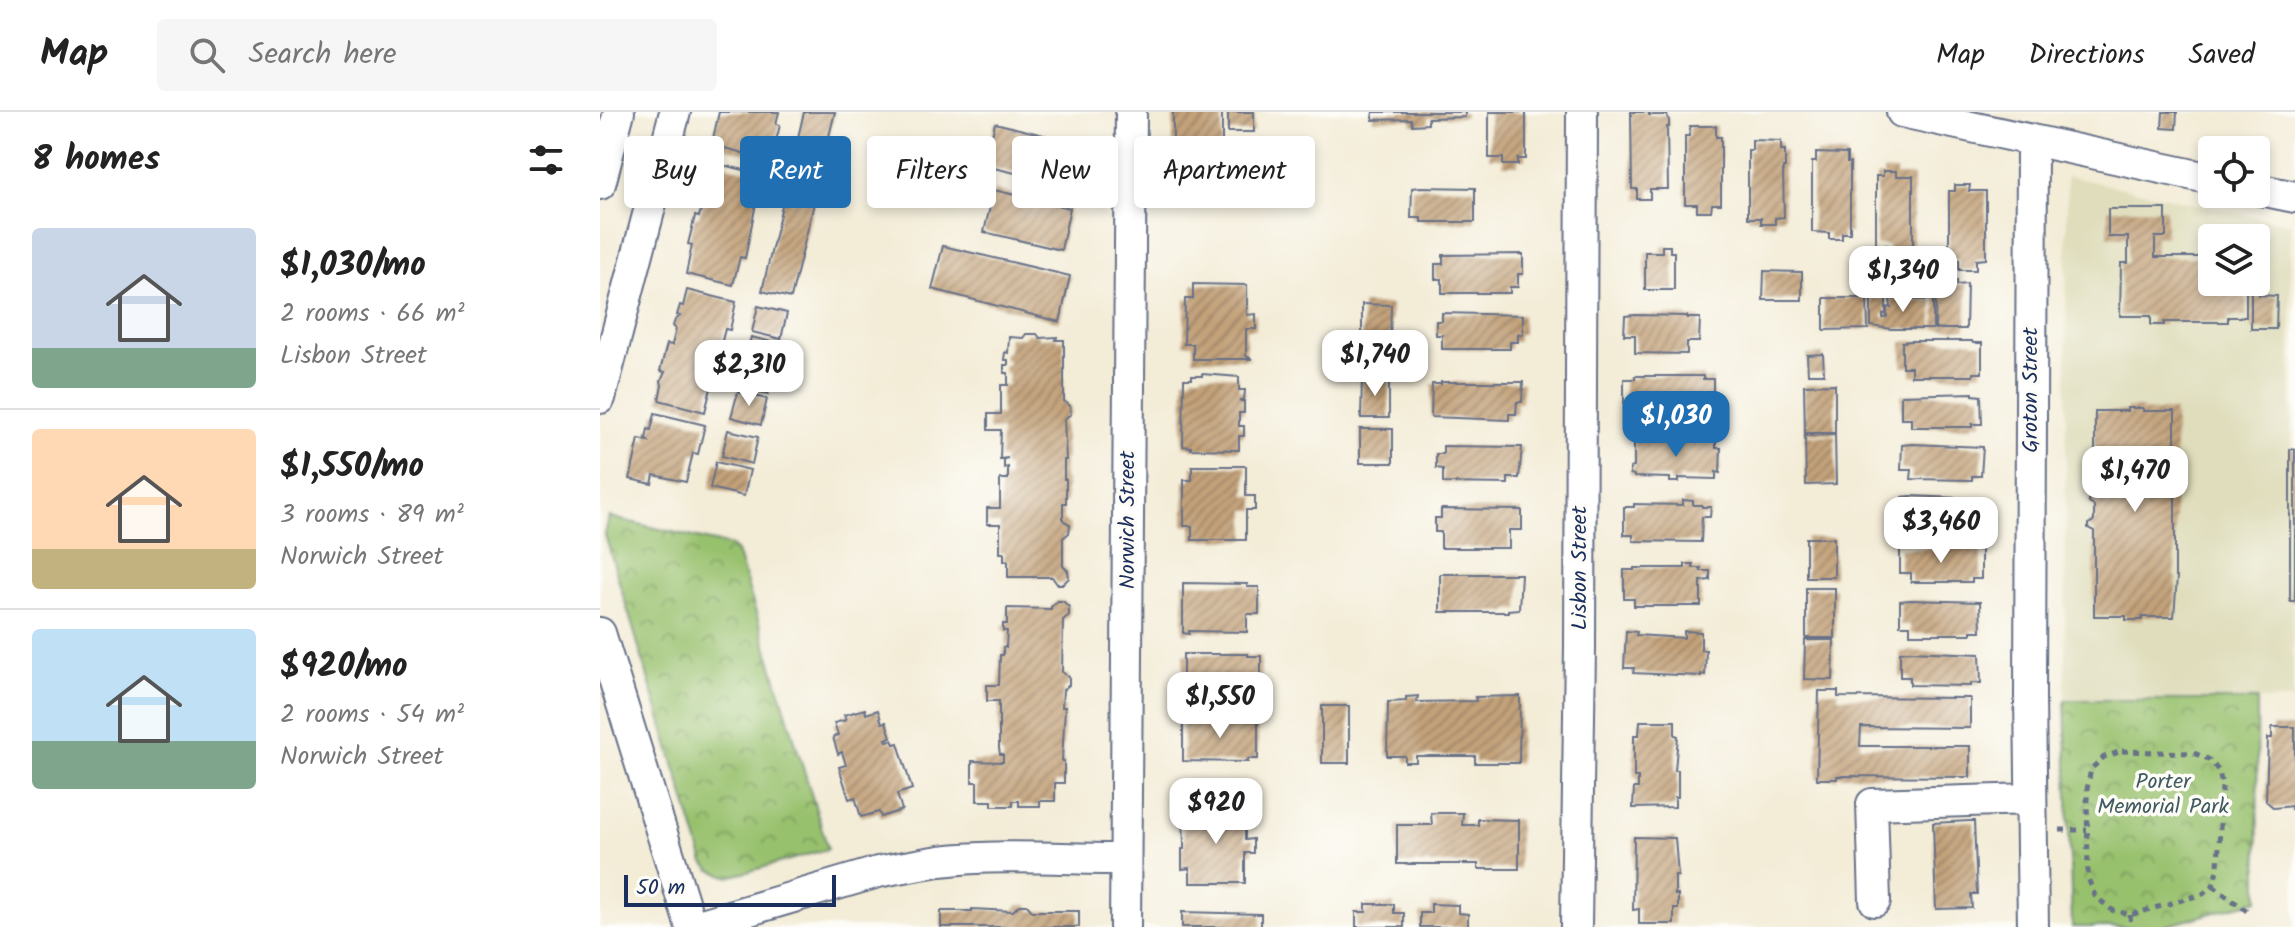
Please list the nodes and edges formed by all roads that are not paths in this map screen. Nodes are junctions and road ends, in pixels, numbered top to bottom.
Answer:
1 (619, 112) edge
2 (675, 112) edge
3 (1131, 112) edge
4 (1582, 112) edge
5 (1902, 112) edge
6 (2032, 141) junction
7 (2198, 176) edge
8 (600, 184) edge
9 (2270, 192) edge
10 (2295, 197) edge
11 (600, 398) edge
12 (600, 633) edge
13 (2031, 799) junction
14 (1125, 859) junction
15 (1875, 901) dead end
16 (692, 927) edge
17 (1125, 927) edge
18 (1576, 927) edge
19 (2033, 927) edge

1 - 8 street
2 - 11 street
3 - 14 street, Norwich Street
4 - 18 street, Lisbon Street
5 - 6 street
6 - 7 street
6 - 13 street, Groton Street
9 - 10 street
12 - 16 street
13 - 15 street
13 - 19 street, Groton Street
14 - 16 street
14 - 17 street, Norwich Street

